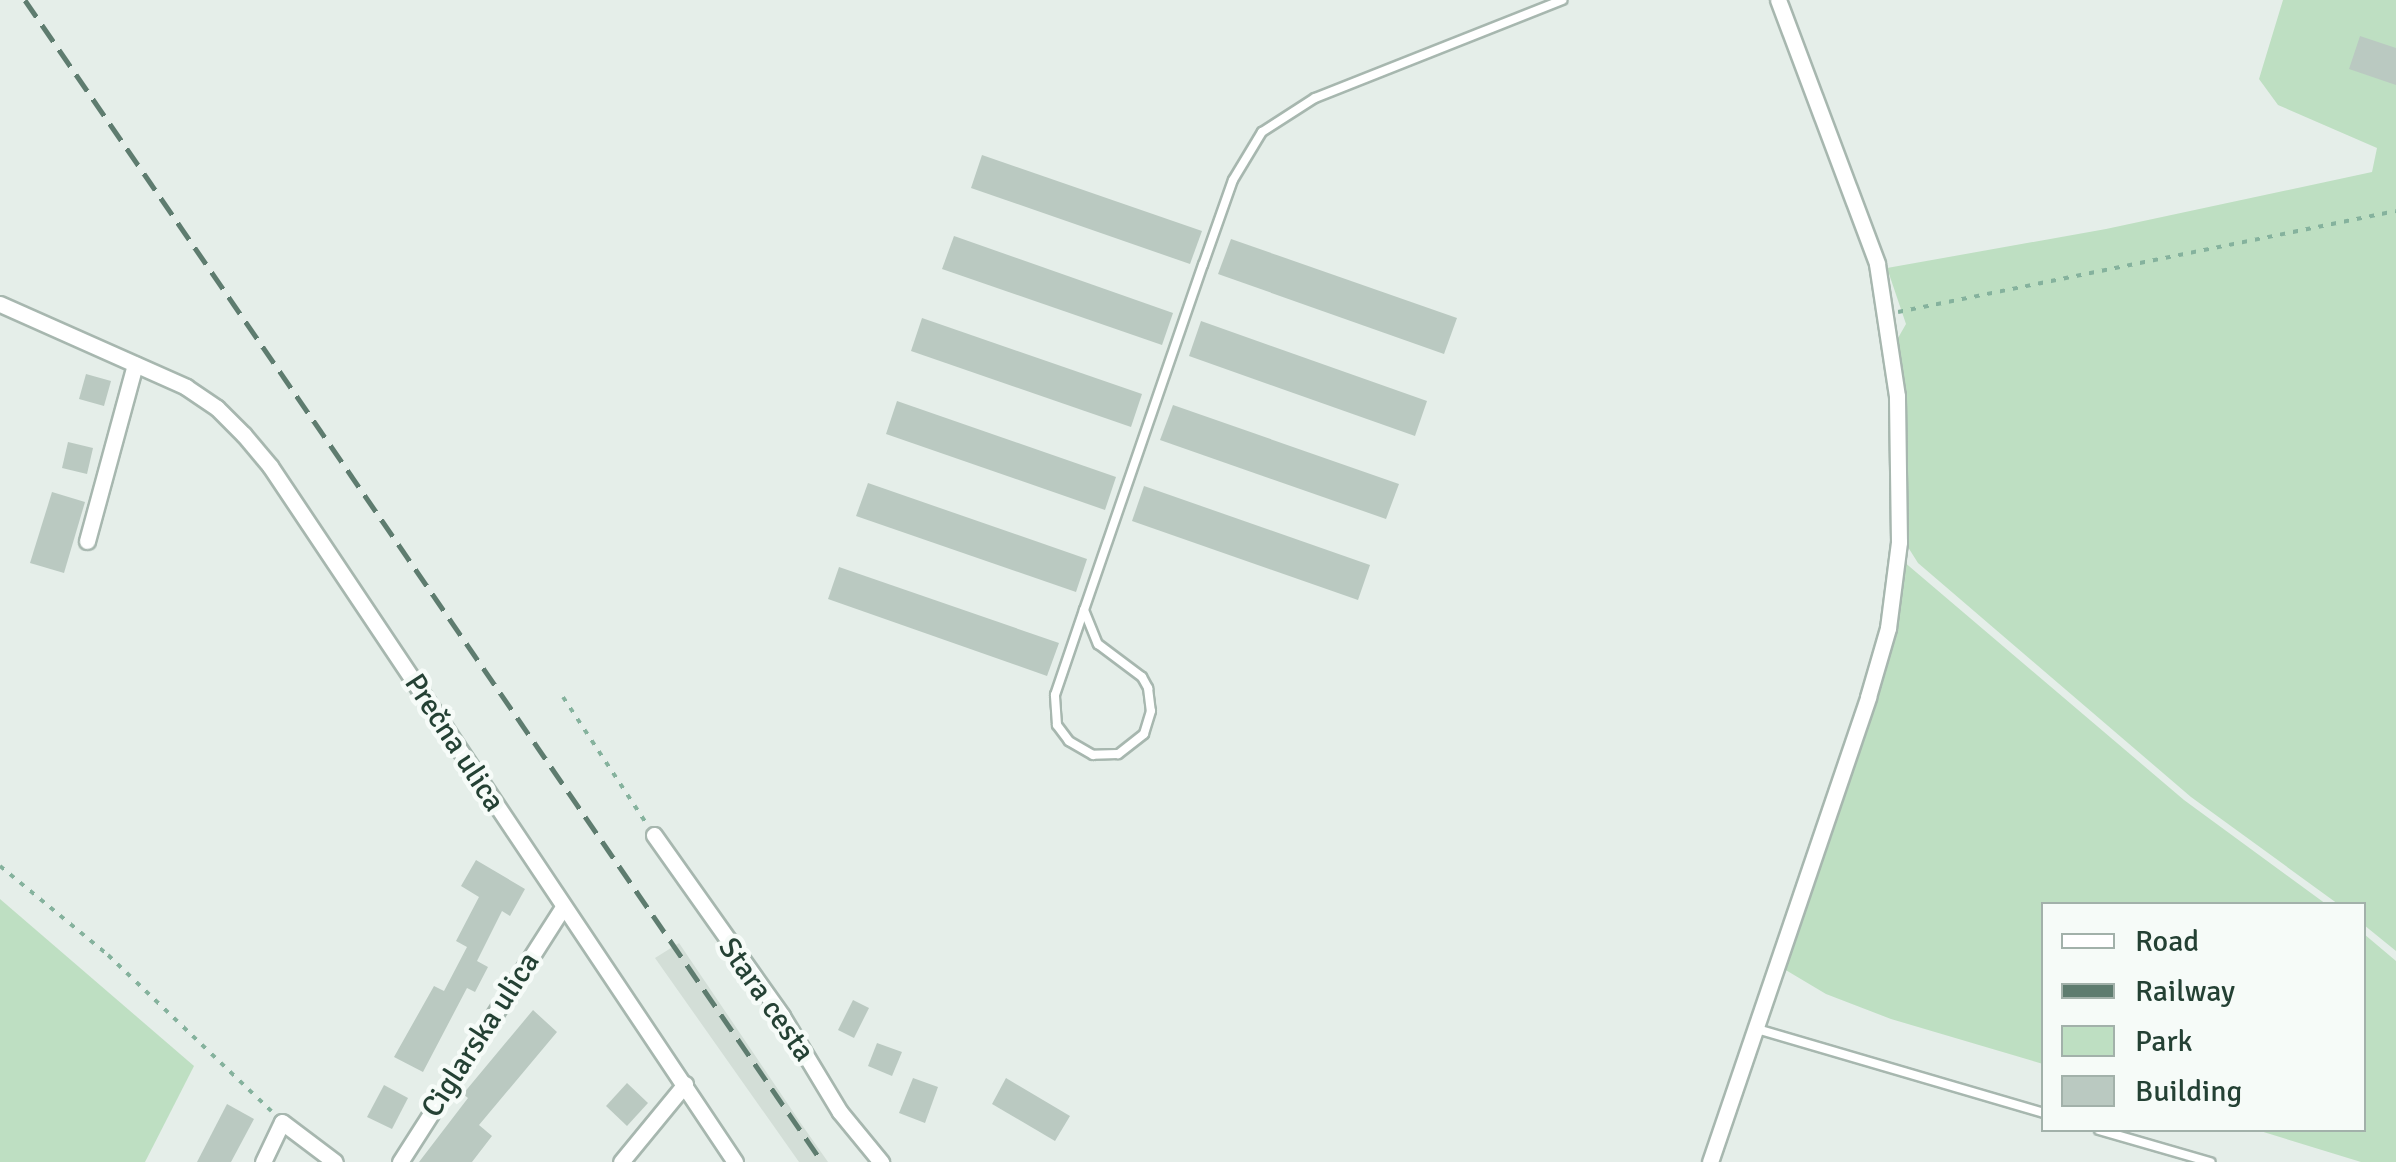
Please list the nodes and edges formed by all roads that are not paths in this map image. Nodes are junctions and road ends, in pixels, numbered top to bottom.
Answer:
1 (1562, 0) edge
2 (1778, 0) edge
3 (0, 304) edge
4 (134, 364) junction
5 (87, 542) dead end
6 (1084, 610) junction
7 (654, 835) road end
8 (562, 909) junction
9 (1756, 1028) junction
10 (685, 1084) junction
11 (2041, 1112) edge
12 (2106, 1132) edge
13 (263, 1162) edge
14 (335, 1162) edge
15 (400, 1162) edge
16 (621, 1162) edge
17 (735, 1162) edge
18 (882, 1162) edge
19 (1710, 1162) edge
20 (2210, 1162) edge

1 - 6 lane
2 - 9 street
3 - 4 street, Prečna ulica
4 - 5 street
4 - 8 street, Prečna ulica
6 - 6 lane
7 - 18 street, Stara cesta
8 - 10 street, Prečna ulica
8 - 15 street, Ciglarska ulica
9 - 11 lane
9 - 19 street
10 - 16 street
10 - 17 street, Prečna ulica
12 - 20 lane
13 - 14 street

